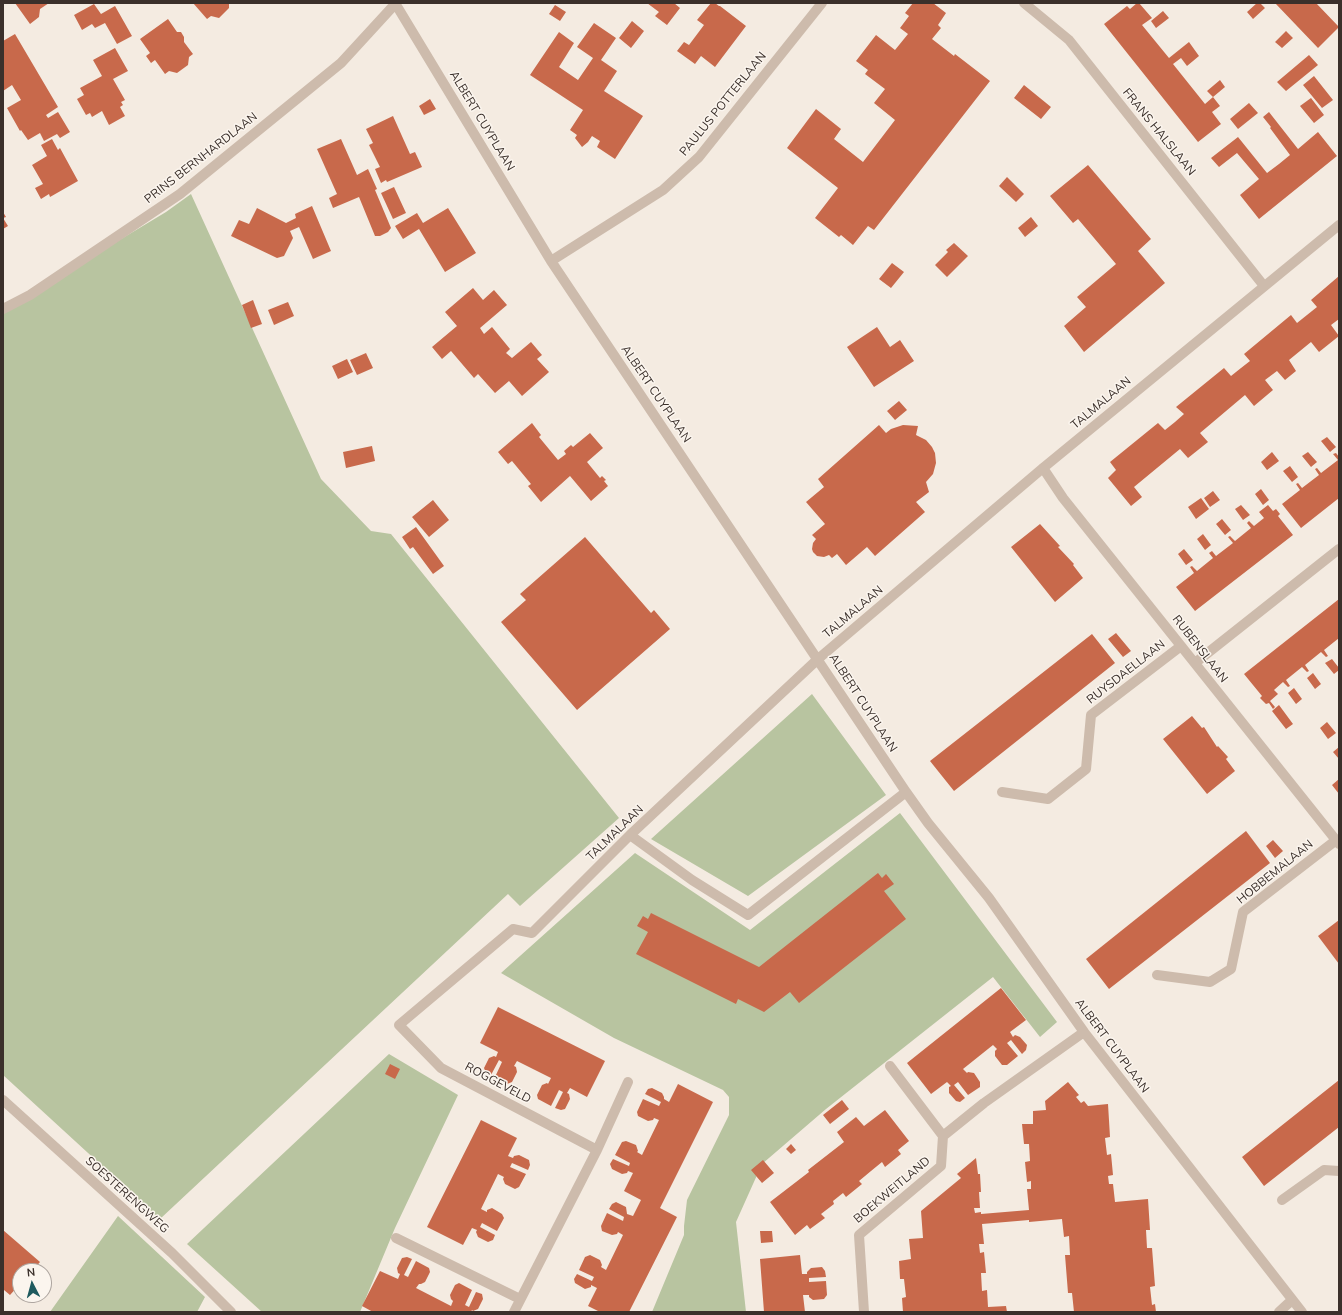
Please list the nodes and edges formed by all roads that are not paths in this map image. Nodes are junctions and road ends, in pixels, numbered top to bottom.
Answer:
1 (396, 3) edge
2 (822, 3) edge
3 (1024, 3) edge
4 (1339, 225) edge
5 (551, 261) junction
6 (1264, 286) junction
7 (3, 309) edge
8 (1043, 468) junction
9 (1339, 549) edge
10 (1181, 646) junction
11 (818, 659) junction
12 (1195, 663) junction
13 (906, 792) junction
14 (1002, 792) dead end
15 (630, 835) junction
16 (1337, 843) edge
17 (1157, 975) dead end
18 (399, 1025) joint
19 (1084, 1032) junction
20 (890, 1066) dead end
21 (628, 1082) dead end
22 (3, 1100) edge
23 (943, 1136) junction
24 (597, 1150) junction
25 (1339, 1172) edge
26 (1282, 1200) dead end
27 (396, 1238) dead end
28 (520, 1299) junction
29 (1292, 1300) junction
30 (231, 1312) edge
31 (514, 1312) edge
32 (864, 1312) edge
33 (1279, 1312) edge
34 (1302, 1312) edge

1 - 5 street, ALBERT CUYPLAAN
1 - 7 street, PRINS BERNHARDLAAN
2 - 5 street, PAULUS POTTERLAAN
3 - 6 street, FRANS HALSLAAN
4 - 6 street, TALMALAAN
5 - 11 street, ALBERT CUYPLAAN
6 - 8 street, TALMALAAN
8 - 10 street, RUBENSLAAN
8 - 11 street, TALMALAAN
9 - 12 street
10 - 12 street, RUBENSLAAN
10 - 14 street, RUYSDAELLAAN
11 - 13 street, ALBERT CUYPLAAN
11 - 15 street, TALMALAAN
12 - 16 street, RUBENSLAAN
13 - 15 street
13 - 19 street, ALBERT CUYPLAAN
15 - 18 street, TALMALAAN
16 - 17 street, HOBBEMALAAN
18 - 24 street, ROGGEVELD
19 - 23 street
19 - 29 street, ALBERT CUYPLAAN
20 - 23 street
21 - 24 street
22 - 30 street, SOESTERENGWEG
23 - 32 street, BOEKWEITLAND
24 - 28 street
25 - 26 street
27 - 28 street
28 - 31 street
29 - 33 street
29 - 34 street, ALBERT CUYPLAAN

